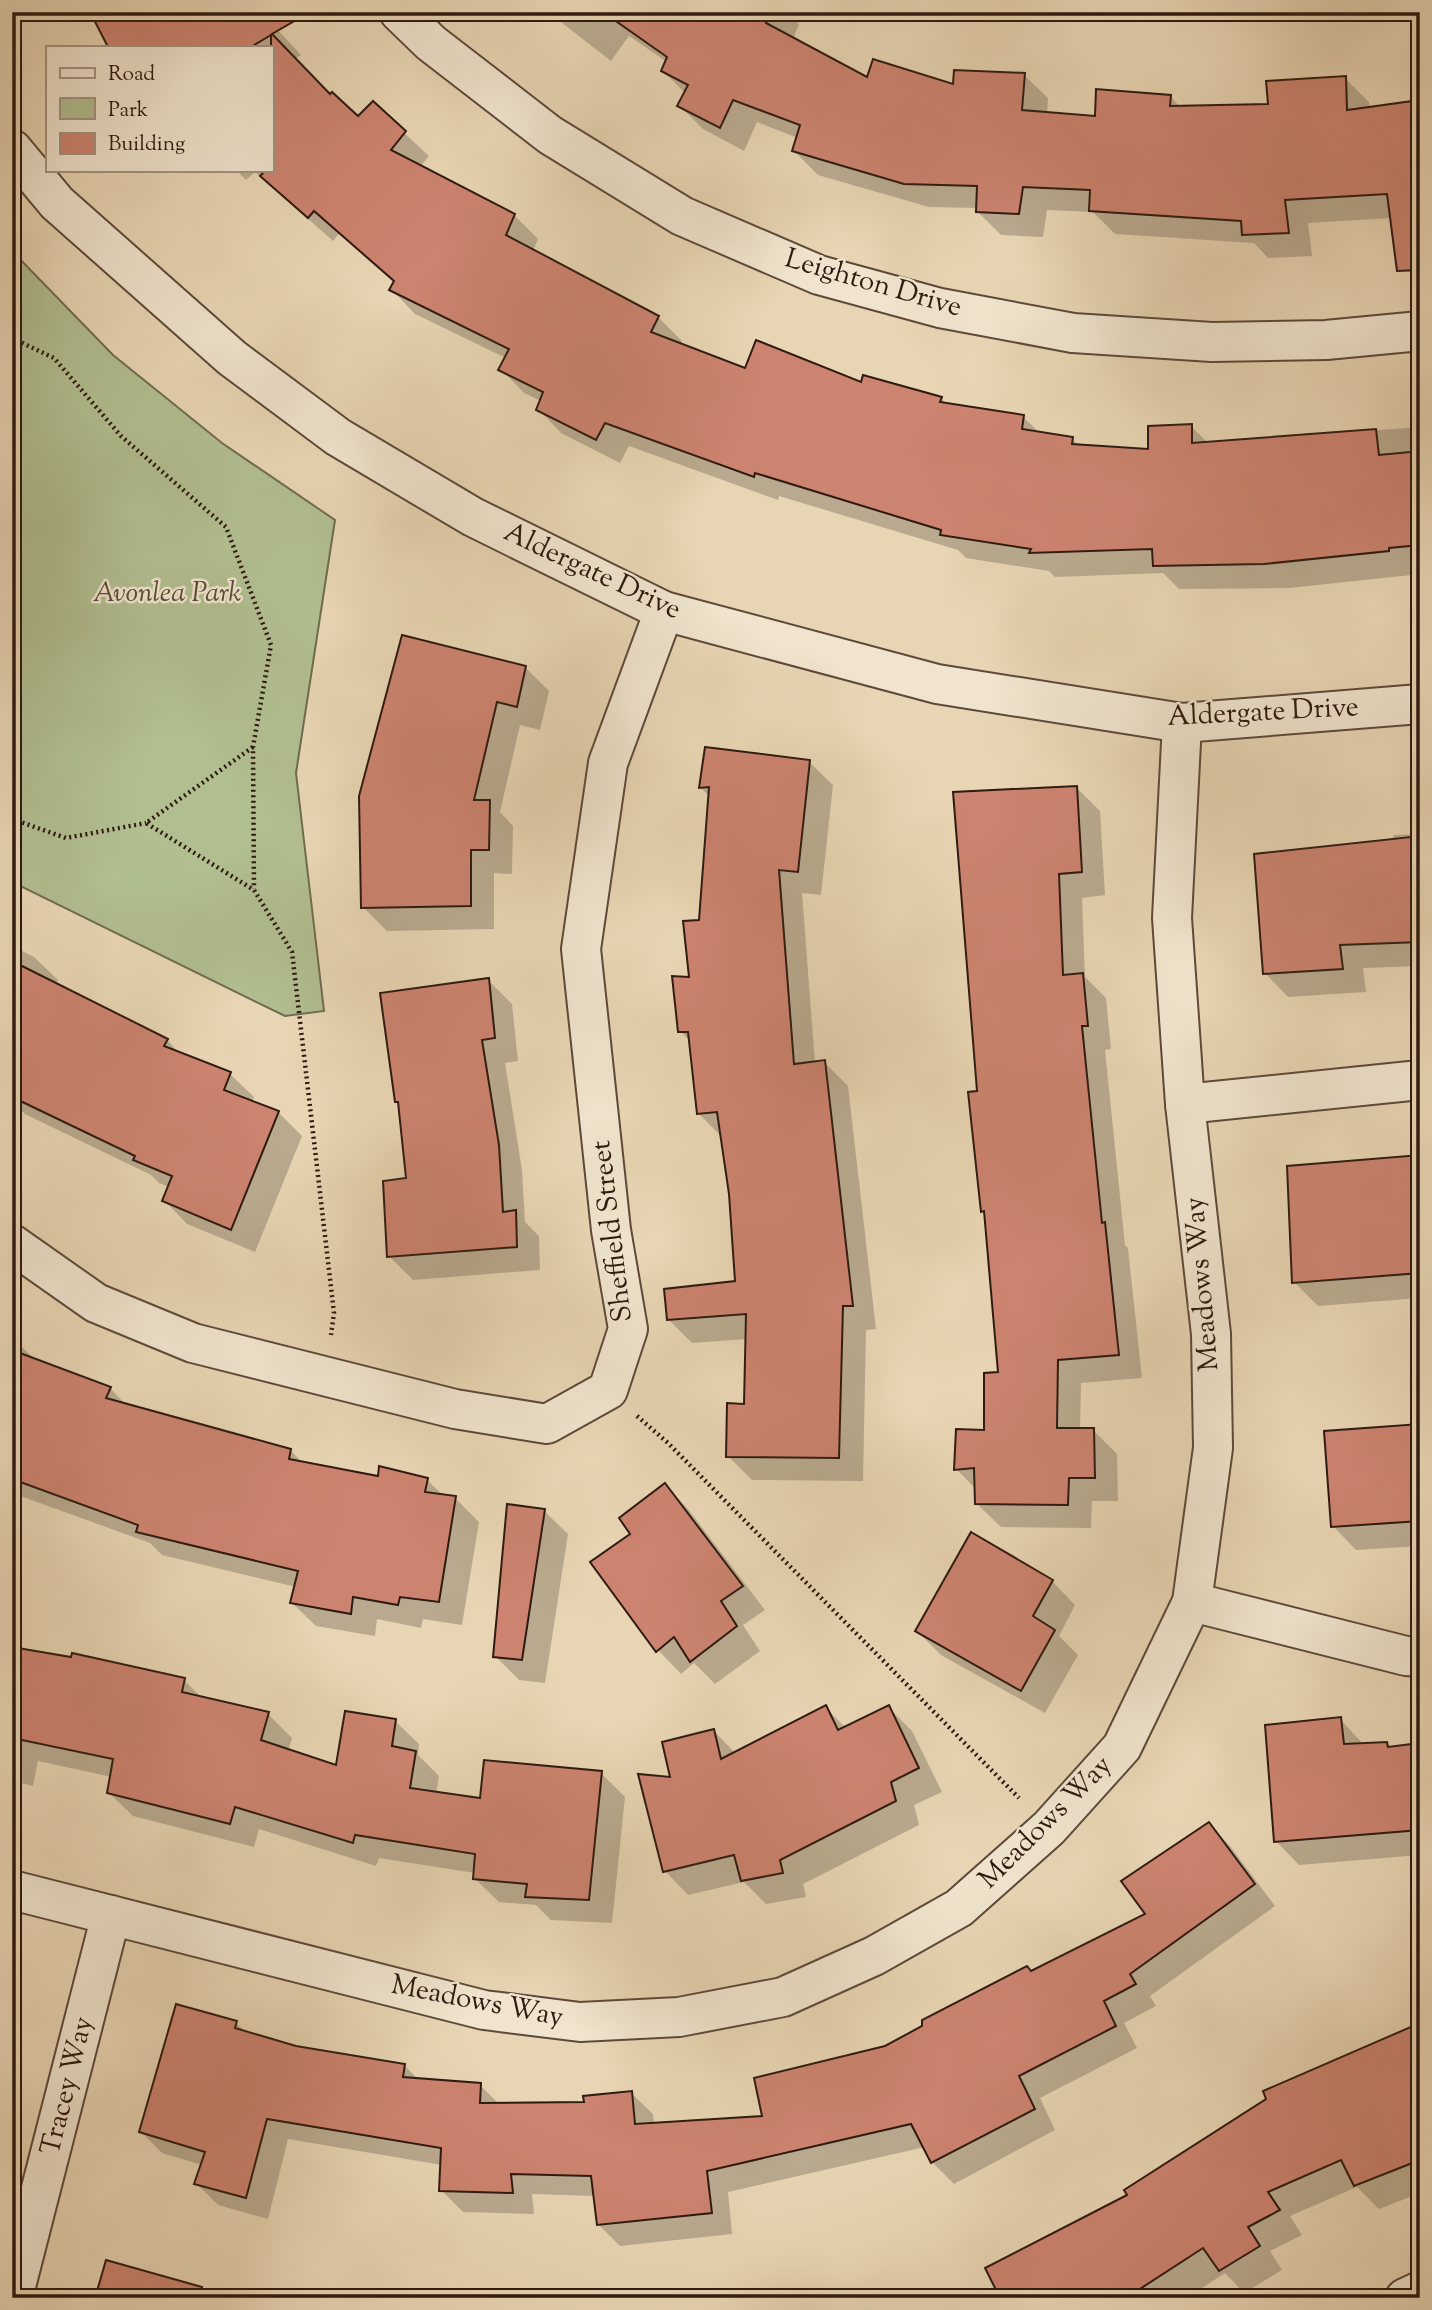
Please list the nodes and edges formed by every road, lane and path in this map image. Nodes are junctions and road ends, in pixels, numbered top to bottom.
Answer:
1 (399, 12) edge
2 (12, 149) edge
3 (1420, 331) edge
4 (12, 338) edge
5 (664, 611) junction
6 (1420, 704) edge
7 (1182, 723) junction
8 (253, 747) junction
9 (12, 820) edge
10 (146, 823) junction
11 (254, 890) junction
12 (1420, 1080) edge
13 (1185, 1104) junction
14 (12, 1244) edge
15 (325, 1376) junction
16 (608, 1390) junction
17 (1192, 1602) junction
18 (1420, 1657) edge
19 (1049, 1828) junction
20 (12, 1890) edge
21 (111, 1915) junction
22 (1420, 2291) edge
23 (13, 2298) edge
24 (1405, 2298) edge

1 - 3 street, Leighton Drive
2 - 5 street, Aldergate Drive
4 - 8 path
5 - 7 street, Aldergate Drive
5 - 16 street, Sheffield Street
6 - 7 street, Aldergate Drive
7 - 13 street, Meadows Way
8 - 10 path
8 - 11 path
9 - 10 path
10 - 11 path
11 - 15 path
12 - 13 street
13 - 17 street, Meadows Way
14 - 15 street
15 - 16 street
16 - 19 path
17 - 18 street
17 - 19 street, Meadows Way
19 - 21 street, Meadows Way
20 - 21 street, Meadows Way
21 - 23 street, Tracey Way
22 - 24 street

